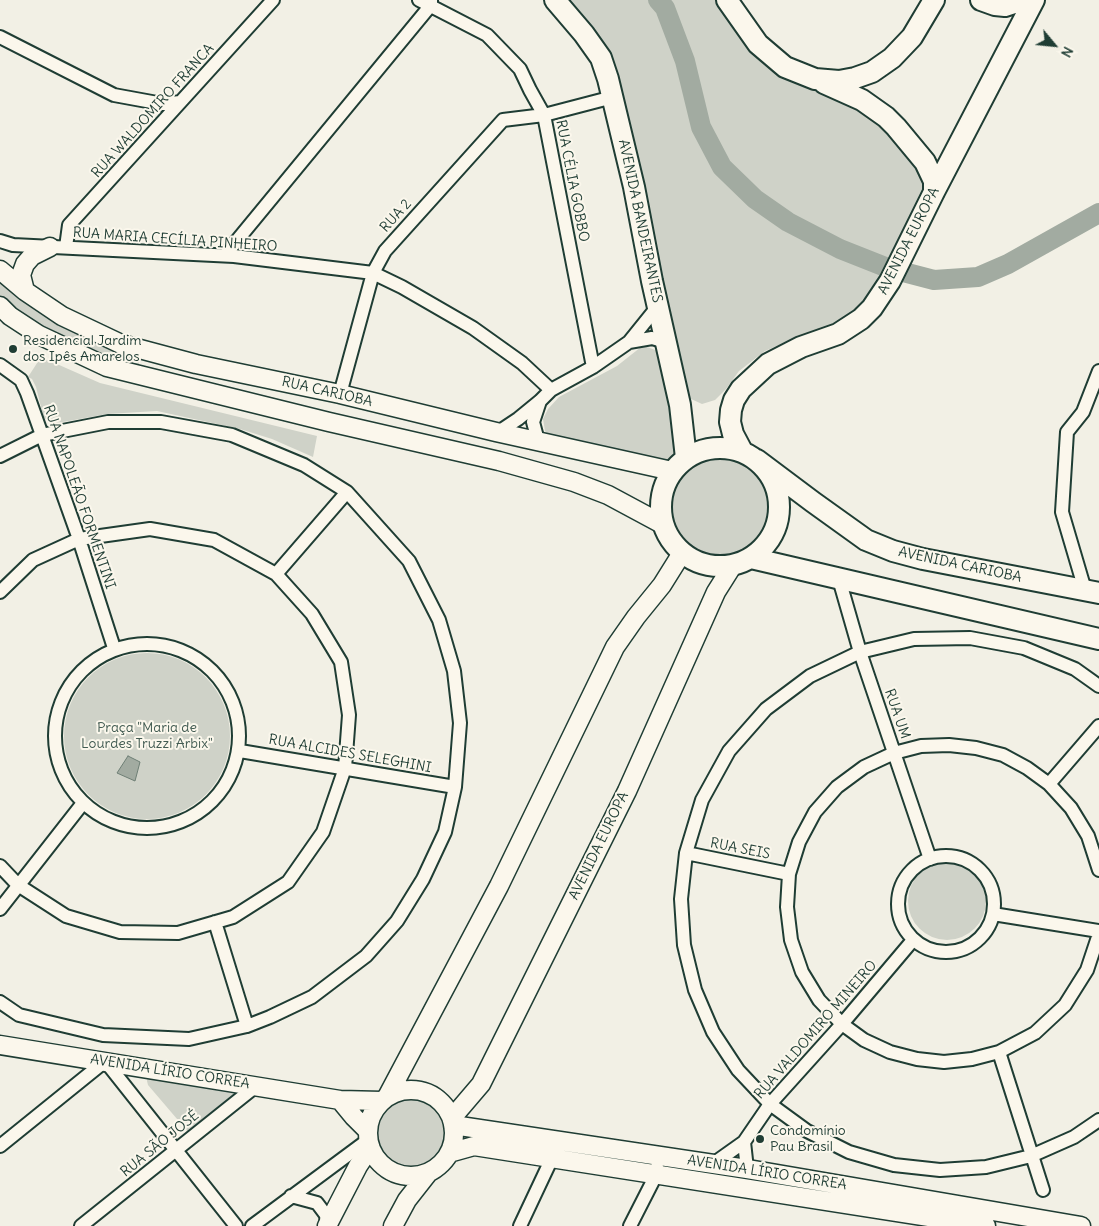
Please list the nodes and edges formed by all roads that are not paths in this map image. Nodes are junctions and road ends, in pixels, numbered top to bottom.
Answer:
1 (273, 0) edge
2 (555, 0) edge
3 (727, 0) edge
4 (934, 0) edge
5 (981, 0) edge
6 (1023, 0) edge
7 (1034, 0) edge
8 (427, 2) edge
9 (0, 37) edge
10 (815, 79) junction
11 (613, 97) junction
12 (180, 102) junction
13 (544, 115) junction
14 (934, 192) junction
15 (0, 241) edge
16 (58, 247) junction
17 (225, 255) junction
18 (0, 270) edge
19 (373, 273) junction
20 (25, 291) junction
21 (0, 306) edge
22 (658, 306) junction
23 (629, 342) junction
24 (666, 342) junction
25 (144, 350) junction
26 (0, 365) edge
27 (593, 366) junction
28 (1099, 371) edge
29 (138, 374) junction
30 (551, 390) junction
31 (340, 394) junction
32 (540, 401) junction
33 (496, 432) junction
34 (42, 435) junction
35 (542, 442) junction
36 (0, 456) edge
37 (750, 456) junction
38 (679, 465) junction
39 (347, 492) junction
40 (662, 524) junction
41 (78, 540) junction
42 (682, 553) junction
43 (742, 562) junction
44 (276, 574) junction
45 (839, 579) junction
46 (1092, 591) edge
47 (0, 592) edge
48 (1099, 640) edge
49 (114, 648) junction
50 (860, 652) junction
51 (1099, 686) edge
52 (1099, 726) edge
53 (240, 751) junction
54 (894, 753) junction
55 (345, 768) junction
56 (1049, 784) junction
57 (455, 787) junction
58 (83, 803) junction
59 (686, 853) junction
60 (930, 859) junction
61 (0, 866) edge
62 (1099, 870) edge
63 (789, 874) junction
64 (18, 885) junction
65 (0, 909) edge
66 (993, 914) junction
67 (215, 922) junction
68 (1099, 933) edge
69 (914, 940) junction
70 (0, 1002) edge
71 (842, 1024) junction
72 (247, 1026) junction
73 (0, 1045) edge
74 (999, 1052) junction
75 (105, 1062) junction
76 (256, 1086) junction
77 (384, 1099) junction
78 (340, 1100) junction
79 (770, 1104) junction
80 (1099, 1120) edge
81 (452, 1122) junction
82 (369, 1140) junction
83 (744, 1142) junction
84 (0, 1146) edge
85 (176, 1150) junction
86 (449, 1153) junction
87 (1032, 1156) junction
88 (659, 1157) junction
89 (552, 1158) junction
90 (713, 1164) junction
91 (748, 1169) junction
92 (429, 1172) junction
93 (656, 1174) junction
94 (1043, 1190) dead end
95 (291, 1196) junction
96 (982, 1221) edge
97 (81, 1226) edge
98 (236, 1226) edge
99 (252, 1226) edge
100 (327, 1226) edge
101 (394, 1226) edge
102 (520, 1226) edge
103 (630, 1226) edge
104 (1081, 1226) edge

1 - 12 street, RUA WALDOMIRO FRANCA
2 - 11 main road, AVENIDA BANDEIRANTES
3 - 10 main road
4 - 10 main road
5 - 6 main road
7 - 14 main road, AVENIDA EUROPA
8 - 13 street, RUA CÉLIA GOBBO
8 - 17 street
9 - 12 street
10 - 14 main road
11 - 13 street, RUA 2
11 - 22 main road, AVENIDA BANDEIRANTES
12 - 16 street, RUA WALDOMIRO FRANCA
13 - 19 street, RUA 2
13 - 27 street, RUA CÉLIA GOBBO
14 - 37 main road, AVENIDA EUROPA
15 - 16 street, RUA MARIA CECÍLIA PINHEIRO
16 - 17 street, RUA MARIA CECÍLIA PINHEIRO
16 - 20 main road
17 - 19 street, RUA MARIA CECÍLIA PINHEIRO
18 - 20 main road, RUA CARIOBA
19 - 30 street, RUA MARIA CECÍLIA PINHEIRO
19 - 31 street, RUA 2
20 - 25 main road, RUA CARIOBA
21 - 29 main road, RUA CARIOBA
22 - 23 street
22 - 24 main road, AVENIDA BANDEIRANTES
23 - 24 street
23 - 27 street
24 - 38 main road, AVENIDA BANDEIRANTES
25 - 29 main road
25 - 31 main road, RUA CARIOBA
26 - 34 street, RUA NAPOLEÃO FORMENTINI
27 - 30 street
28 - 46 street
29 - 40 main road, RUA CARIOBA
30 - 32 street
31 - 33 main road, RUA CARIOBA
32 - 33 street
32 - 35 street
33 - 35 main road, RUA CARIOBA
34 - 36 street
34 - 39 street
34 - 41 street, RUA NAPOLEÃO FORMENTINI
35 - 38 main road, RUA CARIOBA
37 - 38 main road
37 - 43 main road
37 - 46 main road, AVENIDA CARIOBA
38 - 40 main road
39 - 44 street
39 - 57 street
40 - 42 main road
41 - 44 street
41 - 47 street
41 - 49 street, RUA NAPOLEÃO FORMENTINI
42 - 43 main road
42 - 77 main road
43 - 45 main road
43 - 81 main road, AVENIDA EUROPA
44 - 55 street
45 - 48 main road
45 - 50 street, RUA UM
49 - 53 street
49 - 58 street
50 - 51 street
50 - 54 street, RUA UM
50 - 59 street
52 - 56 street
53 - 55 street, RUA ALCIDES SELEGHINI
53 - 58 street
54 - 56 street
54 - 60 street, RUA UM
54 - 63 street
55 - 57 street, RUA ALCIDES SELEGHINI
55 - 67 street
56 - 62 street
57 - 72 street
58 - 64 street
59 - 63 street, RUA SEIS
59 - 79 street
60 - 66 street
60 - 69 street
61 - 64 street
63 - 71 street
64 - 65 street
64 - 67 street
66 - 68 street
66 - 69 street
67 - 72 street
68 - 74 street
69 - 71 street, RUA VALDOMIRO MINEIRO
70 - 72 street
71 - 74 street
71 - 79 street, RUA VALDOMIRO MINEIRO
73 - 75 main road, AVENIDA LÍRIO CORREA
74 - 87 street
75 - 76 main road, AVENIDA LÍRIO CORREA
75 - 84 street
75 - 85 street
76 - 78 main road, AVENIDA LÍRIO CORREA
76 - 85 street, RUA SÃO JOSÉ
77 - 78 main road, AVENIDA LÍRIO CORREA
77 - 81 main road
77 - 82 main road
78 - 82 main road
79 - 83 street, RUA VALDOMIRO MINEIRO
79 - 87 street
80 - 87 street
81 - 86 main road
81 - 88 main road, AVENIDA LÍRIO CORREA
82 - 92 main road
82 - 95 street
82 - 100 main road
83 - 90 street, RUA VALDOMIRO MINEIRO
83 - 91 street
85 - 97 street, RUA SÃO JOSÉ
85 - 98 street
86 - 89 main road, AVENIDA LÍRIO CORREA
86 - 92 main road
87 - 94 street
88 - 90 main road, AVENIDA LÍRIO CORREA
88 - 93 street
89 - 93 main road, AVENIDA LÍRIO CORREA
89 - 102 street
90 - 91 main road, AVENIDA LÍRIO CORREA
91 - 96 main road, AVENIDA LÍRIO CORREA
92 - 101 main road
93 - 96 main road, AVENIDA LÍRIO CORREA
93 - 103 street
95 - 99 street
95 - 100 street
96 - 104 main road, AVENIDA LÍRIO CORREA

